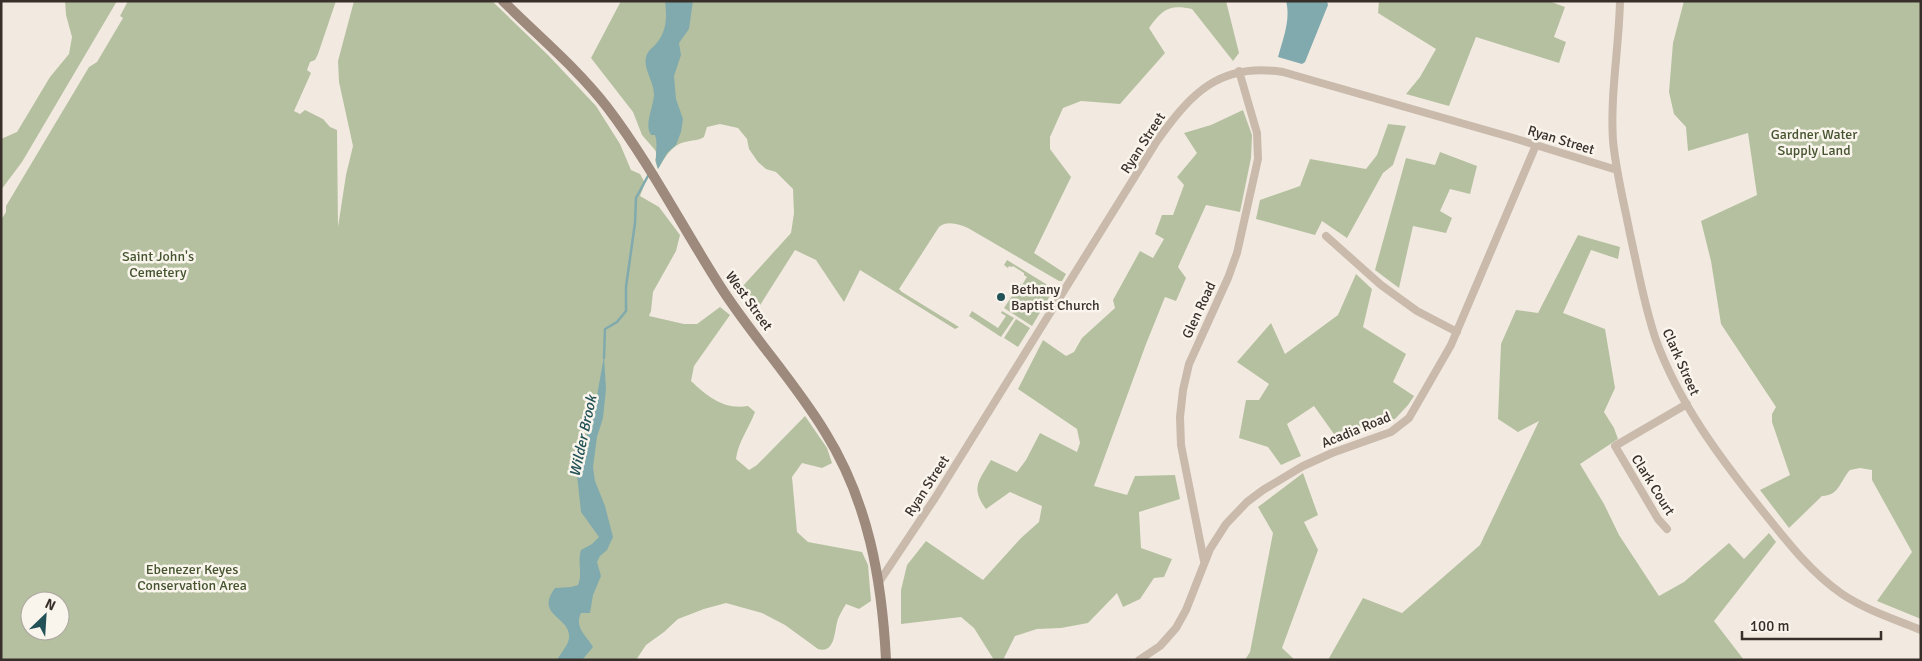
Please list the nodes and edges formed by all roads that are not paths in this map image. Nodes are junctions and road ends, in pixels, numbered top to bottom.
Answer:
1 (503, 1) edge
2 (1620, 1) edge
3 (1239, 71) junction
4 (1536, 145) junction
5 (1617, 170) junction
6 (1326, 236) dead end
7 (1457, 332) junction
8 (1687, 404) junction
9 (1667, 529) dead end
10 (1204, 562) junction
11 (879, 582) junction
12 (1921, 630) edge
13 (886, 660) edge
14 (1139, 660) edge

1 - 11 main road, West Street
2 - 5 street, Clark Street
3 - 4 street, Ryan Street
3 - 10 street, Glen Road
3 - 11 street, Ryan Street
4 - 5 street, Ryan Street
4 - 7 street, Acadia Road
5 - 8 street, Clark Street
6 - 7 street
7 - 10 street, Acadia Road
8 - 9 street, Clark Court
8 - 12 street, Clark Street
10 - 14 street, Acadia Road
11 - 13 main road, West Street

